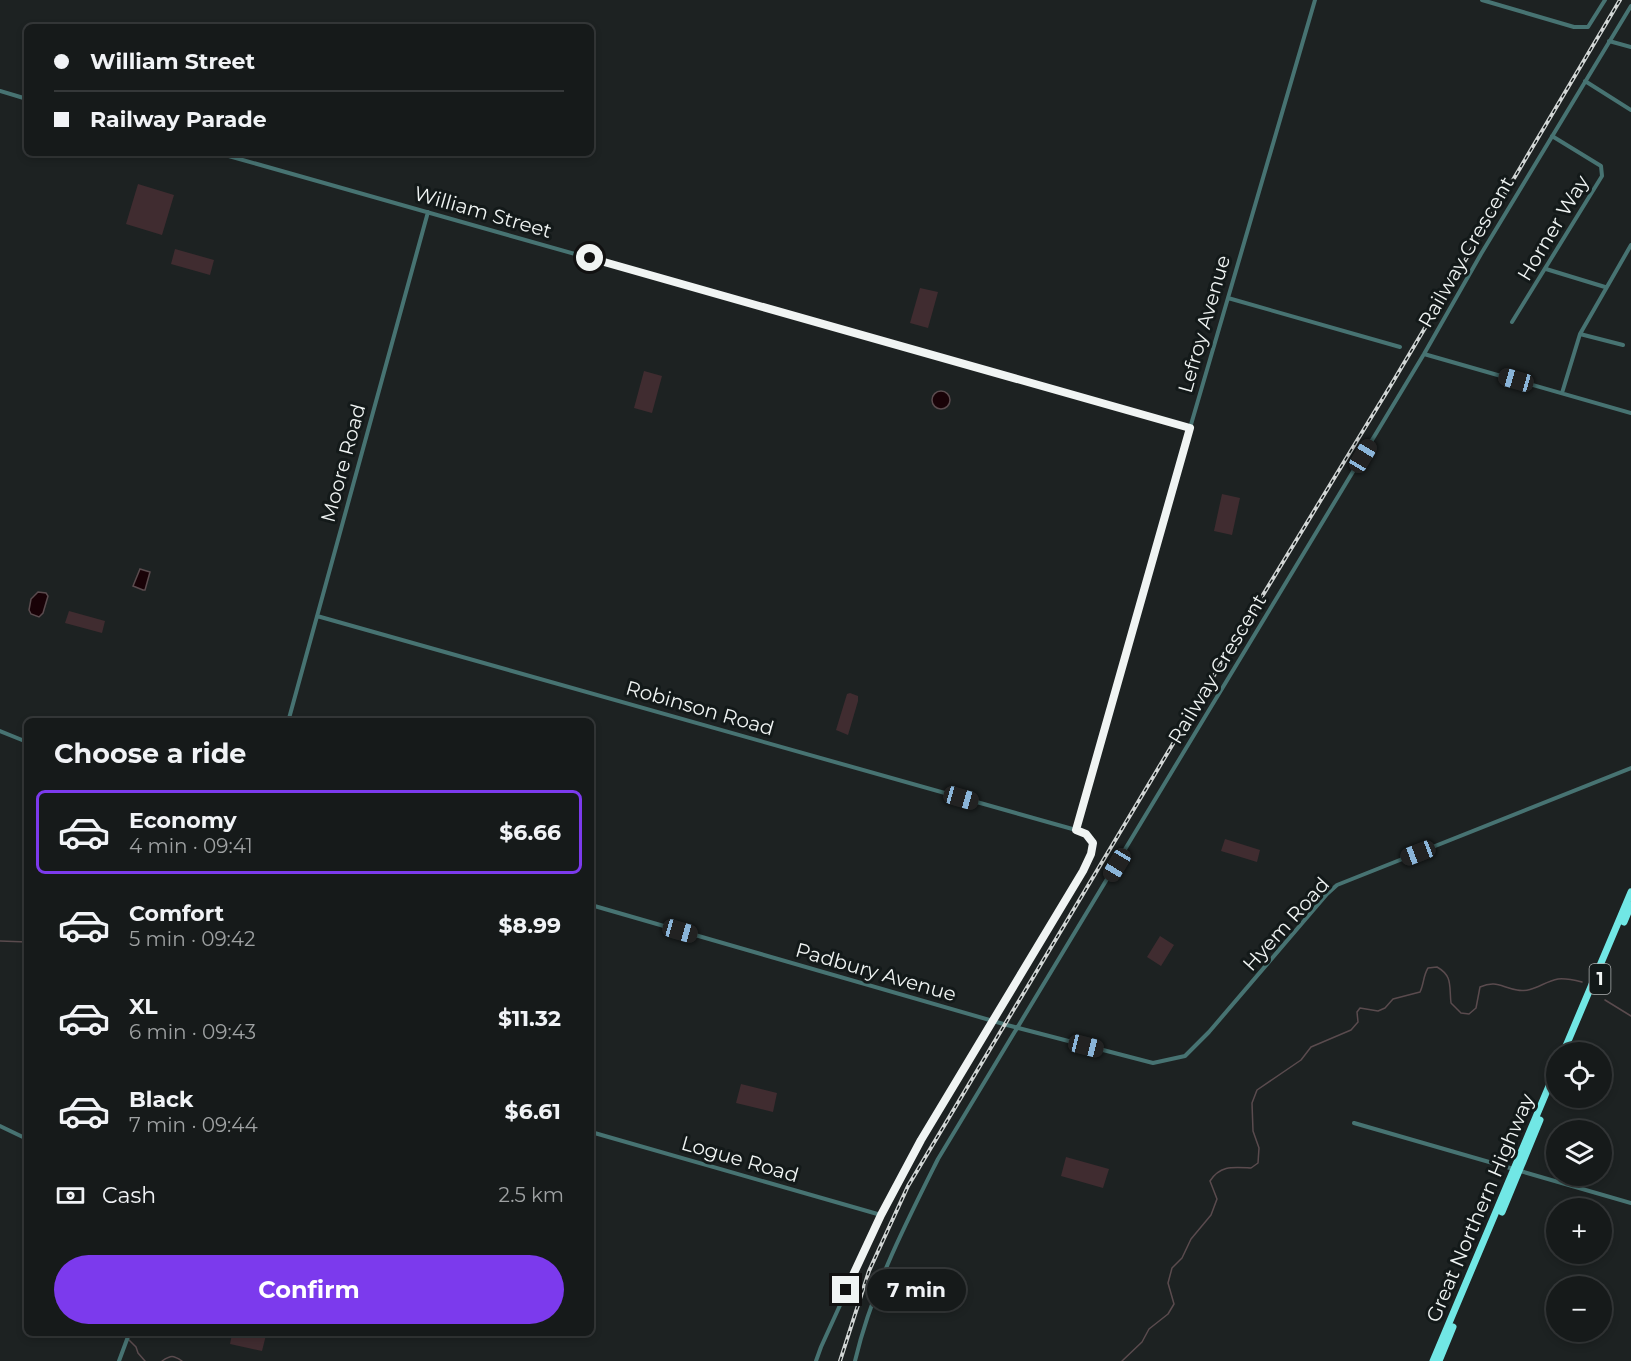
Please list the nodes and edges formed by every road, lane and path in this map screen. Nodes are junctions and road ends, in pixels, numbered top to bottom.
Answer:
1 (1315, 0) edge
2 (1482, 0) edge
3 (1605, 0) edge
4 (1631, 6) edge
5 (1610, 41) junction
6 (1631, 47) edge
7 (1585, 81) junction
8 (0, 91) edge
9 (24, 98) edge
10 (1631, 110) edge
11 (1552, 136) junction
12 (229, 156) edge
13 (428, 212) junction
14 (1631, 245) edge
15 (1546, 269) junction
16 (1605, 287) junction
17 (1228, 298) junction
18 (1512, 322) dead end
19 (1580, 334) junction
20 (1623, 345) dead end
21 (1400, 347) dead end
22 (1425, 354) junction
23 (1562, 393) junction
24 (1631, 413) edge
25 (1190, 428) junction
26 (317, 615) junction
27 (289, 718) edge
28 (0, 731) edge
29 (24, 741) edge
30 (1631, 768) edge
31 (1076, 830) junction
32 (1631, 892) edge
33 (1631, 905) edge
34 (594, 906) edge
35 (993, 1021) junction
36 (1018, 1029) junction
37 (1568, 1042) edge
38 (1573, 1042) edge
39 (1153, 1063) joint
40 (1546, 1095) edge
41 (1546, 1103) edge
42 (1354, 1123) dead end
43 (0, 1126) edge
44 (594, 1133) edge
45 (24, 1138) edge
46 (1516, 1170) junction
47 (1631, 1203) edge
48 (881, 1215) junction
49 (128, 1336) edge
50 (119, 1361) edge
51 (816, 1361) edge
52 (855, 1361) edge
53 (1433, 1361) edge
54 (1439, 1361) edge

1 - 17 street, Lefroy Avenue
2 - 3 street
4 - 5 street, Railway Crescent
5 - 6 street
5 - 7 street, Railway Crescent
7 - 10 street
7 - 11 street, Railway Crescent
8 - 9 street
11 - 15 street, Horner Way
11 - 22 street, Railway Crescent
12 - 13 street, William Street
13 - 25 street, William Street
13 - 26 street, Moore Road
14 - 16 street
15 - 16 street
15 - 18 street, Horner Way
16 - 19 street
17 - 21 street
17 - 25 street, Lefroy Avenue
19 - 20 street
19 - 23 street
22 - 23 street
22 - 36 street, Railway Crescent
23 - 24 street
25 - 31 street, Lefroy Avenue
26 - 27 street, Moore Road
26 - 31 street, Robinson Road
28 - 29 street
30 - 39 street, Hyem Road
31 - 35 street
32 - 37 highway, 1
33 - 38 highway, 1
34 - 35 street, Padbury Avenue
35 - 36 street, Padbury Avenue
35 - 48 street
36 - 39 street, Padbury Avenue
36 - 52 street, Railway Crescent
40 - 46 highway, Great Northern Highway
41 - 46 highway, Great Northern Highway
42 - 46 street
43 - 45 street
44 - 48 street, Logue Road
46 - 47 street
46 - 53 highway, Great Northern Highway
46 - 54 highway, Great Northern Highway
48 - 51 street
49 - 50 street

